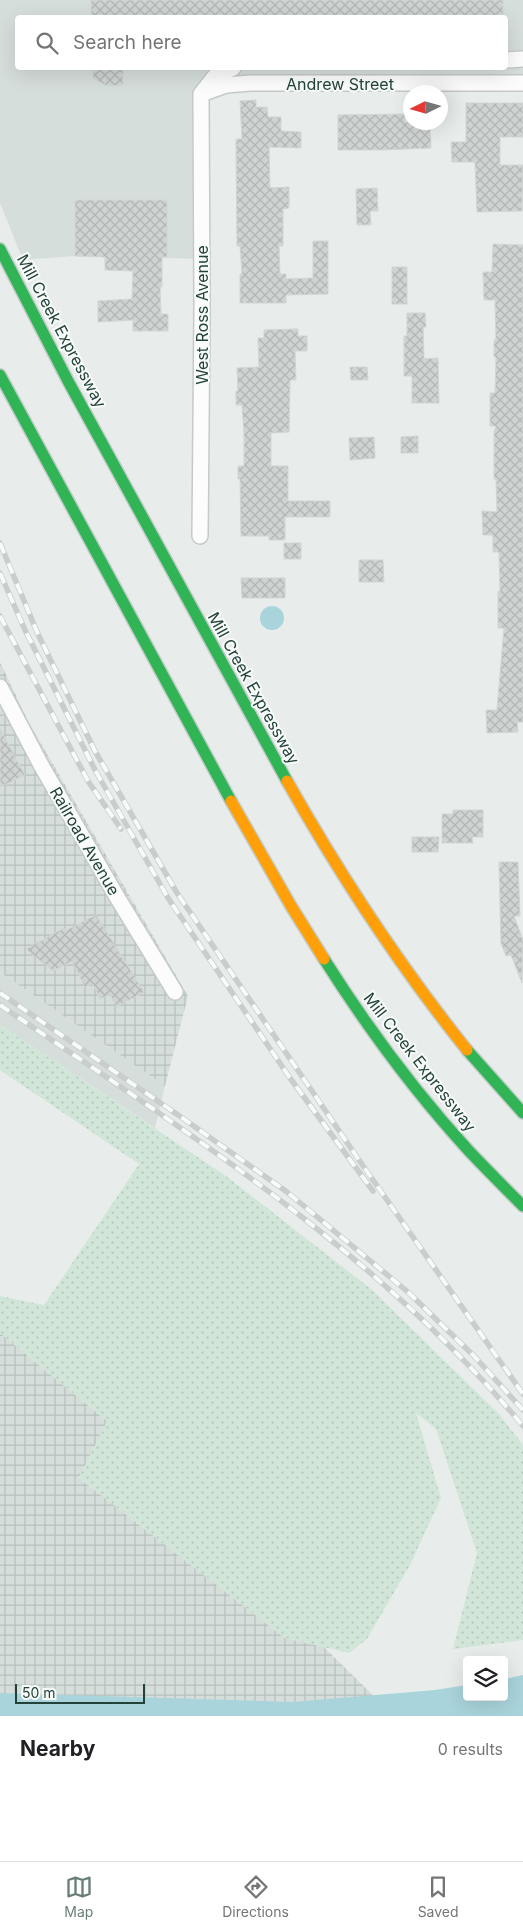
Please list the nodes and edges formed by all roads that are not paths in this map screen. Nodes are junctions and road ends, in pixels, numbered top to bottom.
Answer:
1 (523, 59) edge
2 (508, 60) edge
3 (228, 70) edge
4 (523, 83) edge
5 (201, 94) junction
6 (0, 249) edge
7 (0, 375) edge
8 (200, 536) dead end
9 (0, 688) edge
10 (175, 992) dead end
11 (523, 1113) edge
12 (523, 1206) edge

1 - 2 street
3 - 5 street
4 - 5 street, Andrew Street
5 - 8 street, West Ross Avenue
6 - 11 highway, Mill Creek Expressway
7 - 12 highway, Mill Creek Expressway
9 - 10 street, Railroad Avenue

